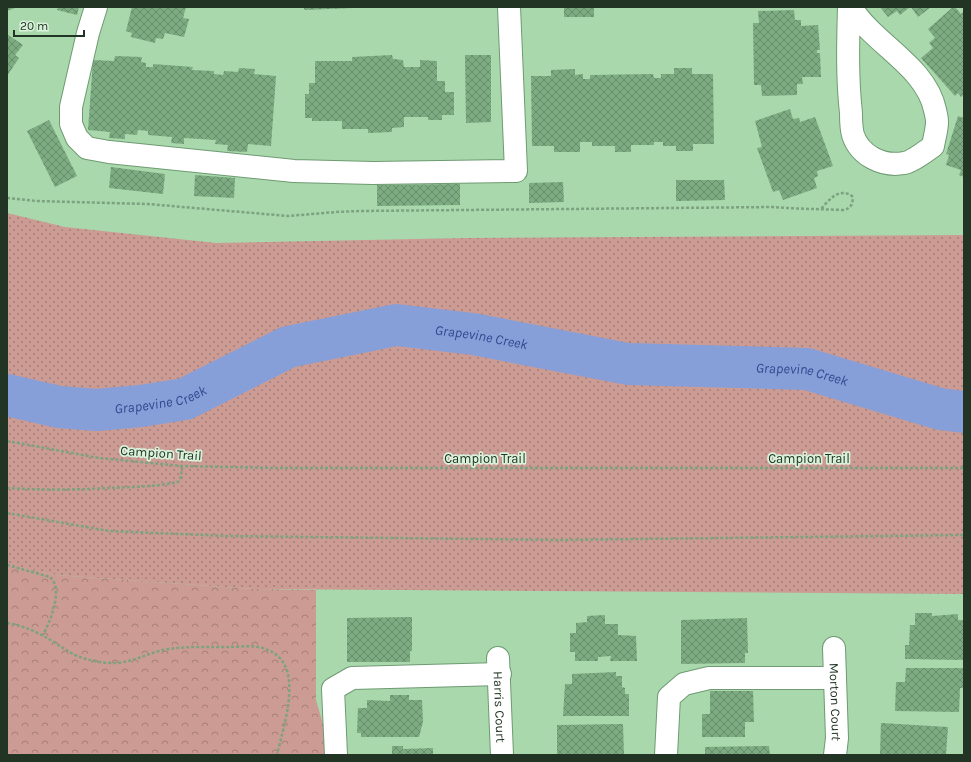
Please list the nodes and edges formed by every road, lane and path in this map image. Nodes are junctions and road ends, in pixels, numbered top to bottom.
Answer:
1 (96, 7) edge
2 (509, 7) edge
3 (850, 7) edge
4 (7, 198) edge
5 (821, 209) junction
6 (7, 441) edge
7 (182, 466) junction
8 (964, 468) edge
9 (7, 488) edge
10 (7, 513) edge
11 (964, 535) edge
12 (7, 565) edge
13 (7, 623) edge
14 (42, 635) junction
15 (834, 648) dead end
16 (835, 678) junction
17 (276, 755) edge
18 (336, 755) edge
19 (502, 755) edge
20 (666, 755) edge
21 (834, 755) edge

1 - 2 street
3 - 3 street
4 - 5 path
5 - 5 path
6 - 7 path, Campion Trail
7 - 8 path, Campion Trail
7 - 9 path
10 - 11 path
12 - 14 path
13 - 14 path
14 - 17 path
15 - 16 street, Morton Court
16 - 20 street
16 - 21 street, Morton Court
18 - 19 street, Harris Court

